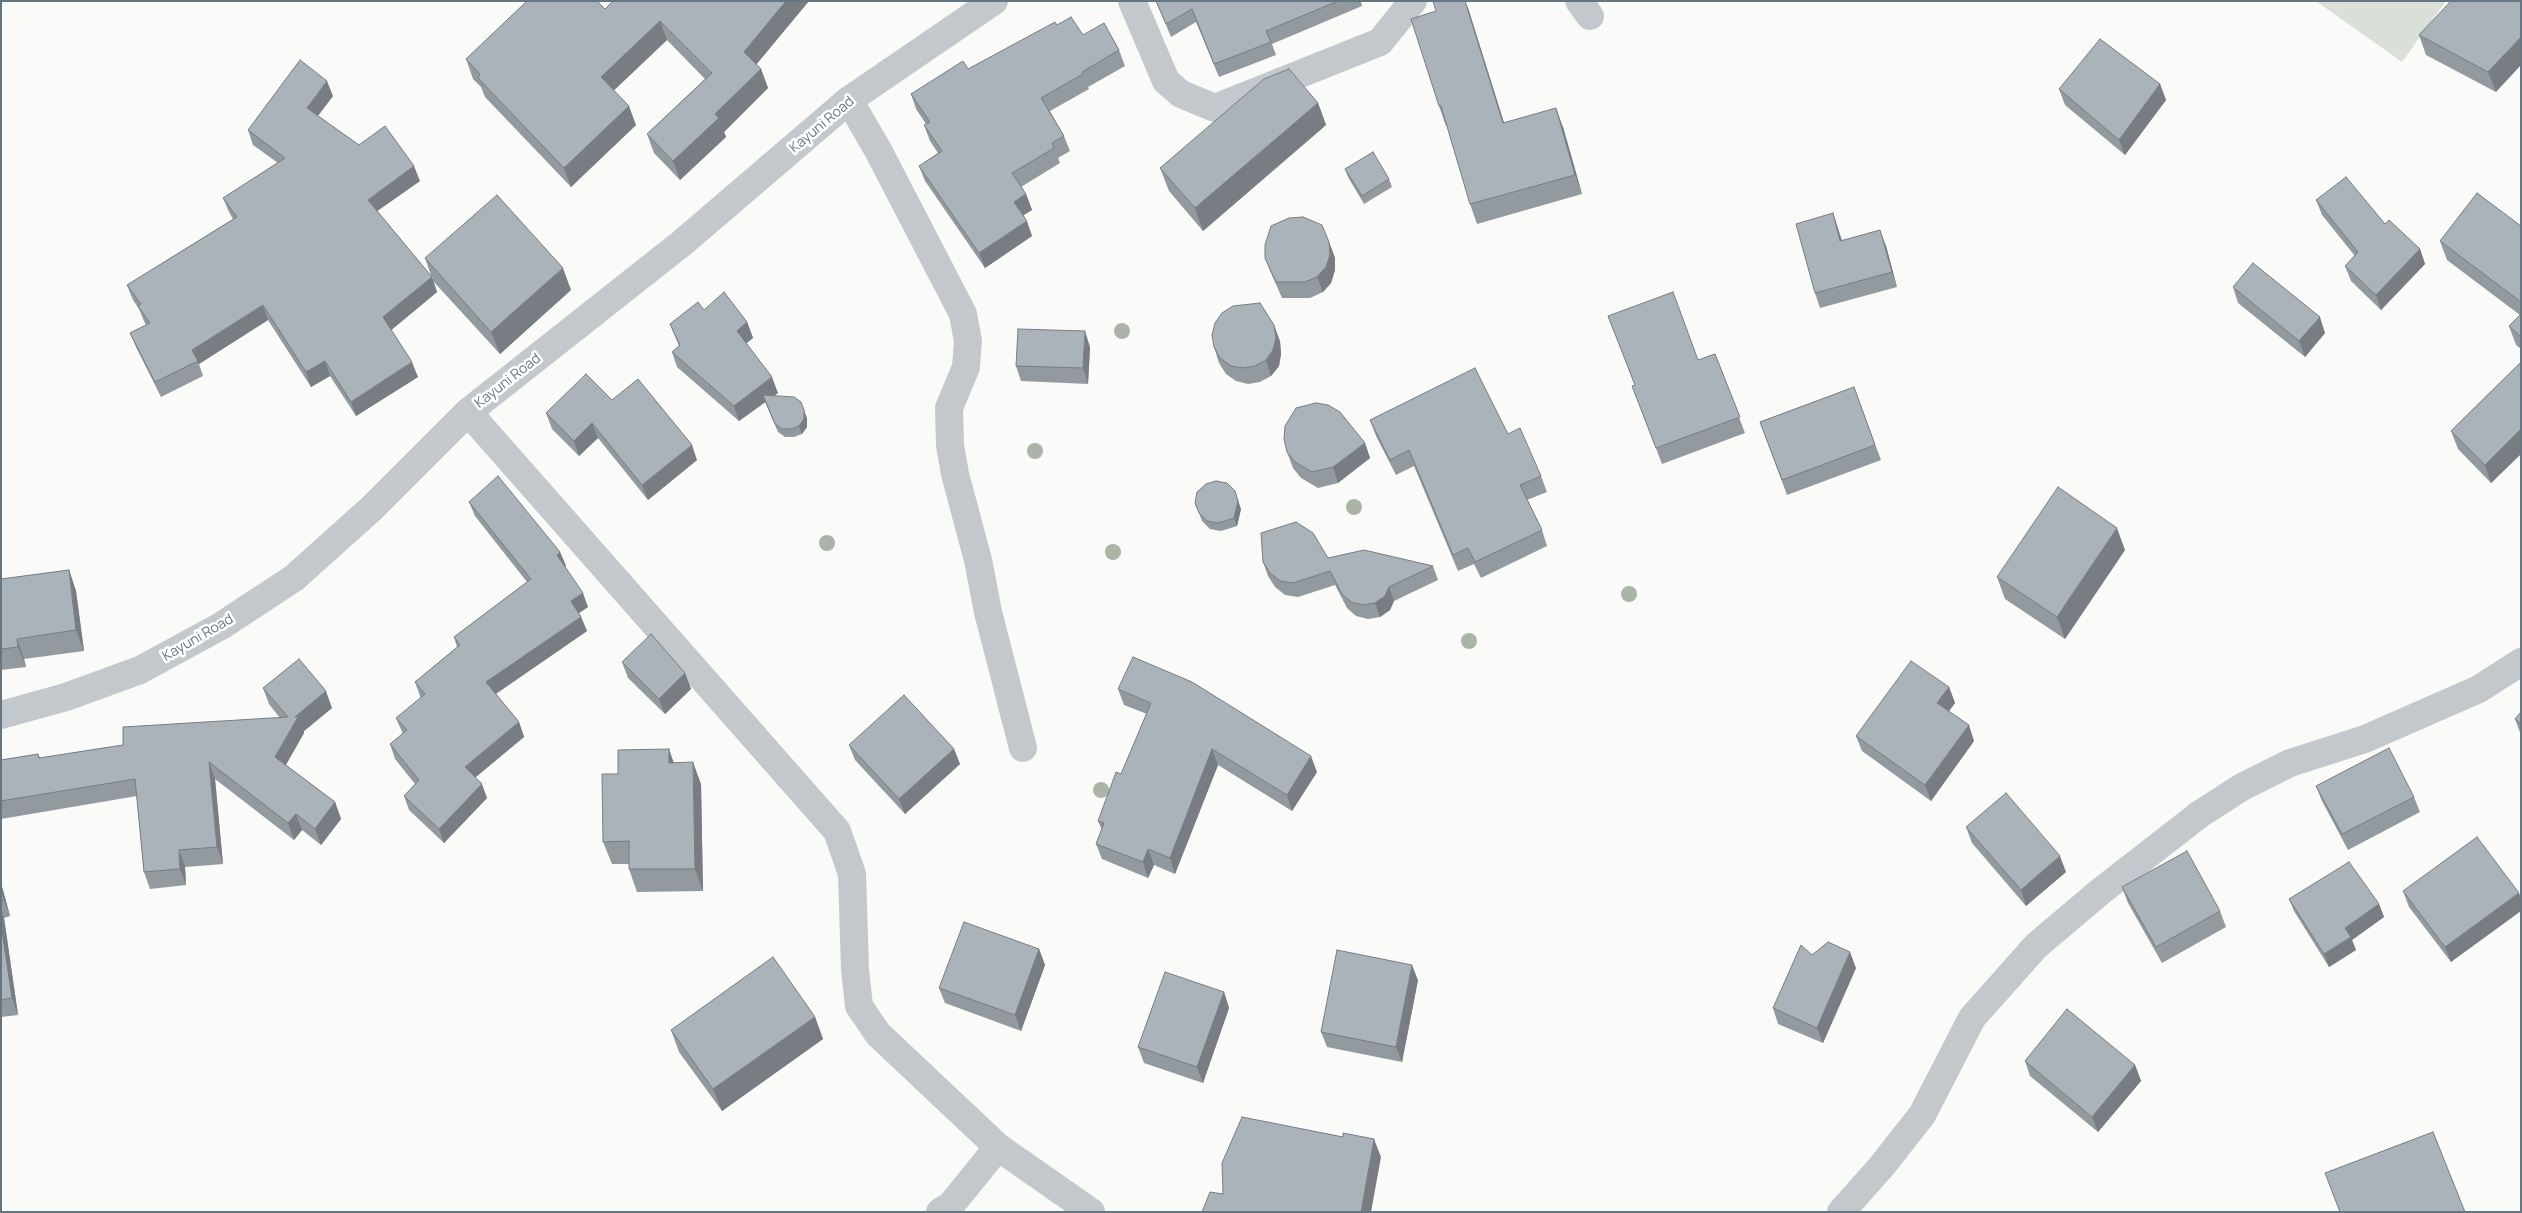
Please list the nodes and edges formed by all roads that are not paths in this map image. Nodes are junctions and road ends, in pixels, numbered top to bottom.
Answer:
1 (994, 1) edge
2 (1132, 1) edge
3 (1413, 1) edge
4 (849, 100) junction
5 (468, 412) junction
6 (2521, 662) edge
7 (1, 715) edge
8 (1024, 748) dead end
9 (998, 1147) junction
10 (940, 1212) edge
11 (1091, 1212) edge
12 (1842, 1212) edge

1 - 4 street, Kayuni Road
2 - 3 street
4 - 5 street, Kayuni Road
4 - 8 street
5 - 7 street, Kayuni Road
5 - 9 street
6 - 12 street
9 - 10 street
9 - 11 street

